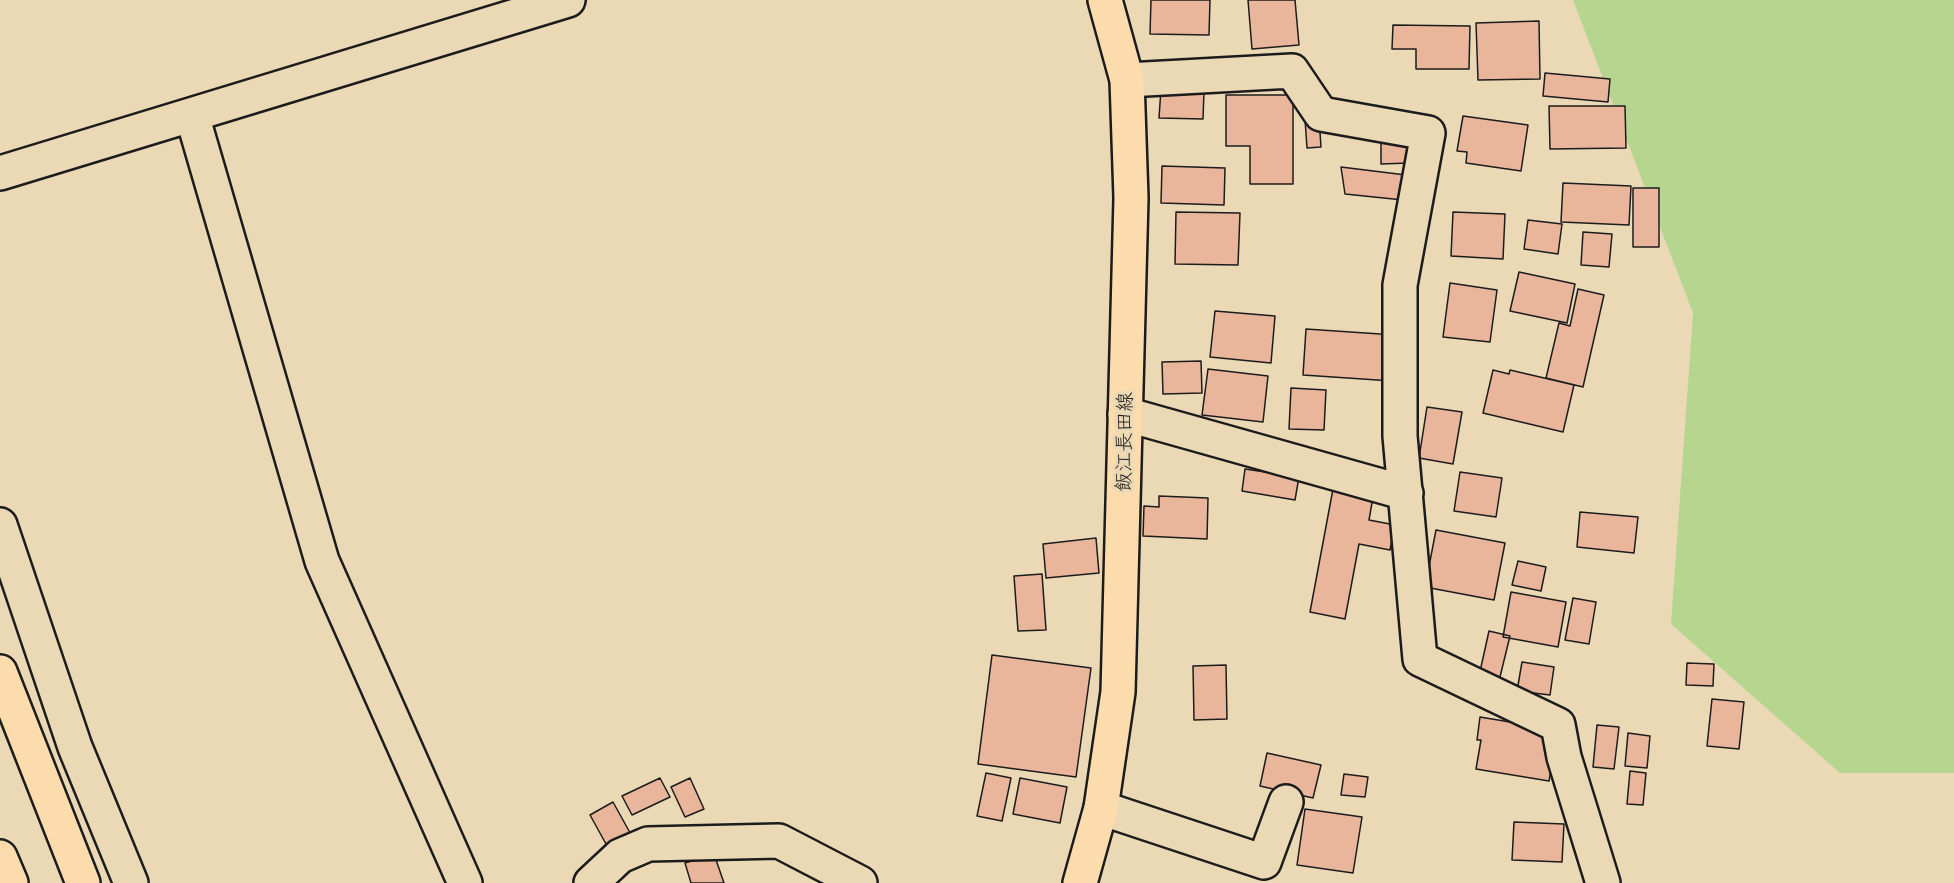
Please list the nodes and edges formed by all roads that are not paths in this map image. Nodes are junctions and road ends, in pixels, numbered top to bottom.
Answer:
1 (568, 0) edge
2 (1105, 0) edge
3 (1127, 80) junction
4 (192, 115) junction
5 (0, 173) edge
6 (1125, 414) junction
7 (1406, 493) junction
8 (0, 525) edge
9 (0, 672) edge
10 (1286, 802) dead end
11 (1101, 808) junction
12 (0, 857) edge
13 (11, 883) edge
14 (83, 883) edge
15 (131, 883) edge
16 (465, 883) edge
17 (591, 883) edge
18 (860, 883) edge
19 (1080, 883) edge
20 (1603, 883) edge

1 - 4 street
2 - 3 main road, 飯江長田線
3 - 6 main road, 飯江長田線
3 - 7 street
4 - 5 street
4 - 16 street
6 - 7 street
6 - 11 main road, 飯江長田線
7 - 20 street
8 - 15 street
9 - 14 main road
10 - 11 street
11 - 19 main road, 飯江長田線
12 - 13 main road
17 - 18 street

